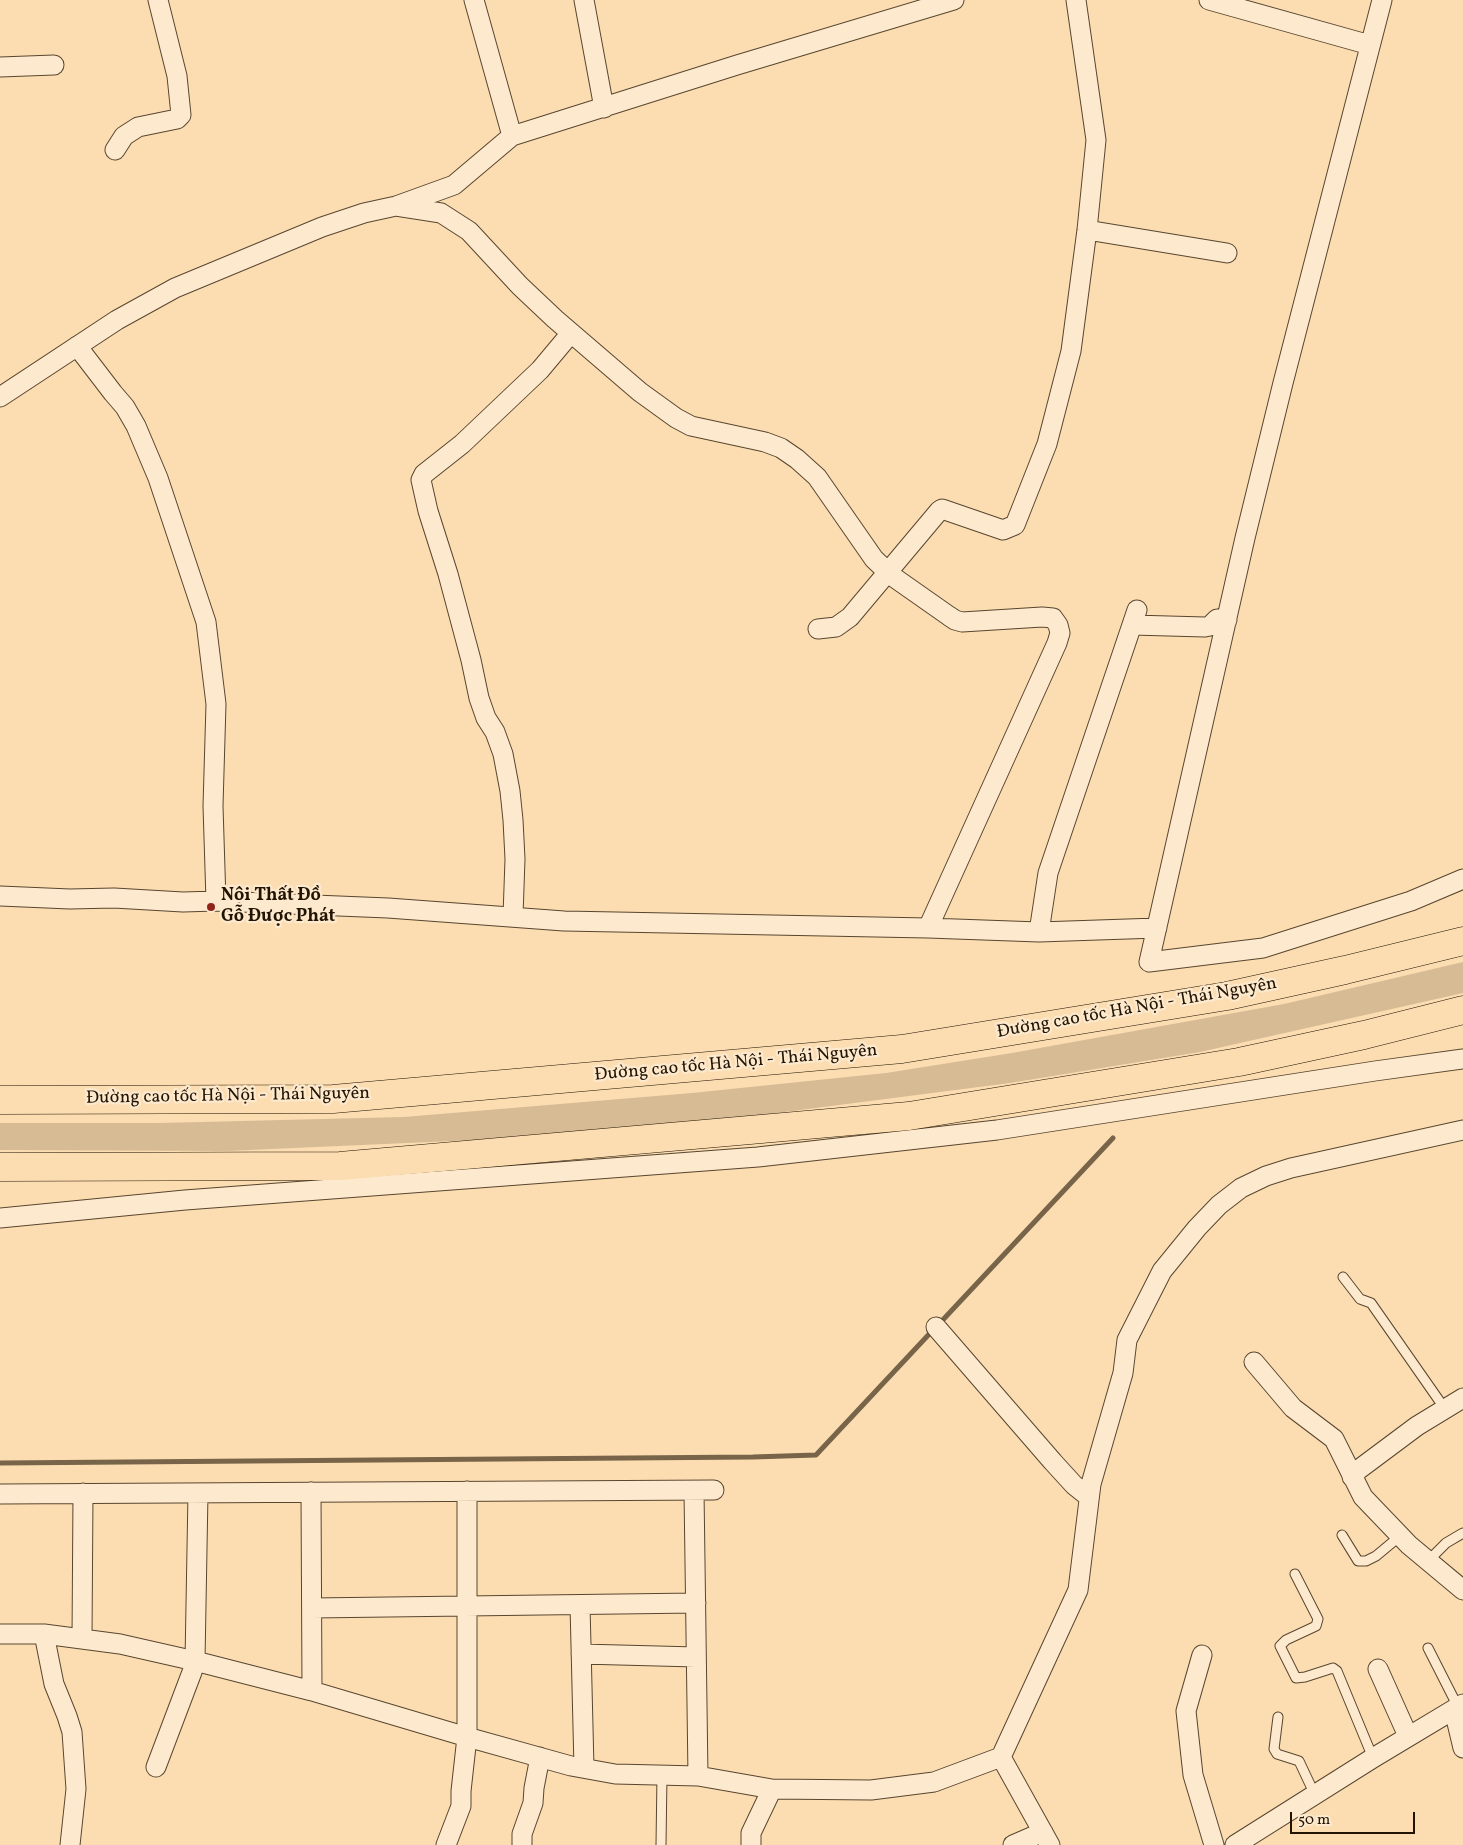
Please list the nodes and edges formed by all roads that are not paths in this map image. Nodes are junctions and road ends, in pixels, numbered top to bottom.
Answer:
1 (158, 0) edge
2 (474, 0) edge
3 (584, 0) edge
4 (954, 0) edge
5 (1076, 0) edge
6 (1209, 0) edge
7 (1382, 0) edge
8 (1370, 45) junction
9 (54, 65) dead end
10 (0, 66) edge
11 (604, 108) junction
12 (512, 136) junction
13 (115, 150) dead end
14 (396, 206) junction
15 (1087, 230) junction
16 (1227, 253) dead end
17 (571, 333) junction
18 (77, 346) junction
19 (0, 397) edge
20 (888, 573) junction
21 (1227, 620) junction
22 (818, 629) dead end
23 (1463, 879) edge
24 (0, 896) edge
25 (216, 901) junction
26 (513, 916) junction
27 (928, 928) junction
28 (1157, 928) junction
29 (1039, 932) junction
30 (1463, 941) edge
31 (1463, 1010) edge
32 (1463, 1059) edge
33 (0, 1100) edge
34 (1463, 1130) edge
35 (0, 1167) edge
36 (0, 1218) edge
37 (1343, 1277) dead end
38 (936, 1327) dead end
39 (1254, 1362) dead end
40 (1463, 1398) edge
41 (1445, 1409) junction
42 (1352, 1477) junction
43 (694, 1490) junction
44 (714, 1490) dead end
45 (311, 1492) junction
46 (467, 1492) junction
47 (83, 1493) junction
48 (198, 1493) junction
49 (0, 1494) edge
50 (1089, 1497) junction
51 (1463, 1533) edge
52 (1342, 1535) dead end
53 (1400, 1536) junction
54 (1428, 1561) junction
55 (1295, 1574) dead end
56 (1460, 1582) edge
57 (696, 1603) junction
58 (580, 1605) junction
59 (467, 1606) junction
60 (312, 1608) junction
61 (0, 1634) edge
62 (44, 1634) junction
63 (82, 1639) junction
64 (1428, 1648) dead end
65 (581, 1654) junction
66 (1202, 1655) dead end
67 (696, 1657) junction
68 (195, 1661) junction
69 (1378, 1669) dead end
70 (312, 1692) junction
71 (1458, 1707) edge
72 (1278, 1717) dead end
73 (1408, 1736) junction
74 (467, 1738) junction
75 (1463, 1748) edge
76 (540, 1757) junction
77 (1001, 1758) junction
78 (1372, 1758) junction
79 (156, 1767) dead end
80 (584, 1768) junction
81 (662, 1775) junction
82 (698, 1776) junction
83 (772, 1789) junction
84 (1315, 1795) junction
85 (1047, 1838) edge
86 (70, 1845) edge
87 (446, 1845) edge
88 (522, 1845) edge
89 (661, 1845) edge
90 (751, 1845) edge
91 (1013, 1845) edge
92 (1214, 1845) edge
93 (1235, 1845) edge

1 - 13 street
2 - 12 street
3 - 11 street
4 - 11 street
5 - 15 street
6 - 8 street
7 - 8 street
8 - 21 street
9 - 10 street
11 - 12 street
12 - 14 street
14 - 17 street
14 - 18 street
15 - 16 street
15 - 20 street
17 - 20 street
17 - 26 street
18 - 19 street
18 - 25 street
20 - 22 street
20 - 27 street
21 - 28 street
21 - 29 street
23 - 28 street
24 - 25 street
25 - 26 street
26 - 27 street
27 - 29 street
28 - 29 street
30 - 33 highway, Đường cao tốc Hà Nội - Thái Nguyên
31 - 35 highway
32 - 36 street
34 - 50 street
37 - 41 lane
38 - 50 street
39 - 42 street
40 - 41 street
41 - 42 street
42 - 53 street
43 - 44 street
43 - 46 street
43 - 57 street
45 - 46 street
45 - 48 street
45 - 60 street
46 - 59 street
47 - 48 street
47 - 49 street
47 - 63 street
48 - 68 street
50 - 77 street
51 - 54 lane
52 - 53 lane
53 - 54 street
54 - 56 street
55 - 78 lane
57 - 58 street
57 - 67 street
58 - 59 street
58 - 65 street
59 - 60 street
59 - 74 street
60 - 70 street
61 - 62 street
62 - 63 street
62 - 86 street
63 - 68 street
64 - 71 lane
65 - 67 street
65 - 80 street
66 - 92 street
67 - 82 street
68 - 70 street
68 - 79 street
69 - 73 street
70 - 74 street
71 - 73 street
71 - 75 street
72 - 84 lane
73 - 78 street
74 - 76 street
74 - 87 street
76 - 80 street
76 - 88 street
77 - 83 street
77 - 85 street
78 - 84 street
80 - 81 street
81 - 82 street
81 - 89 lane
82 - 83 street
83 - 90 street
84 - 93 street
85 - 91 street

